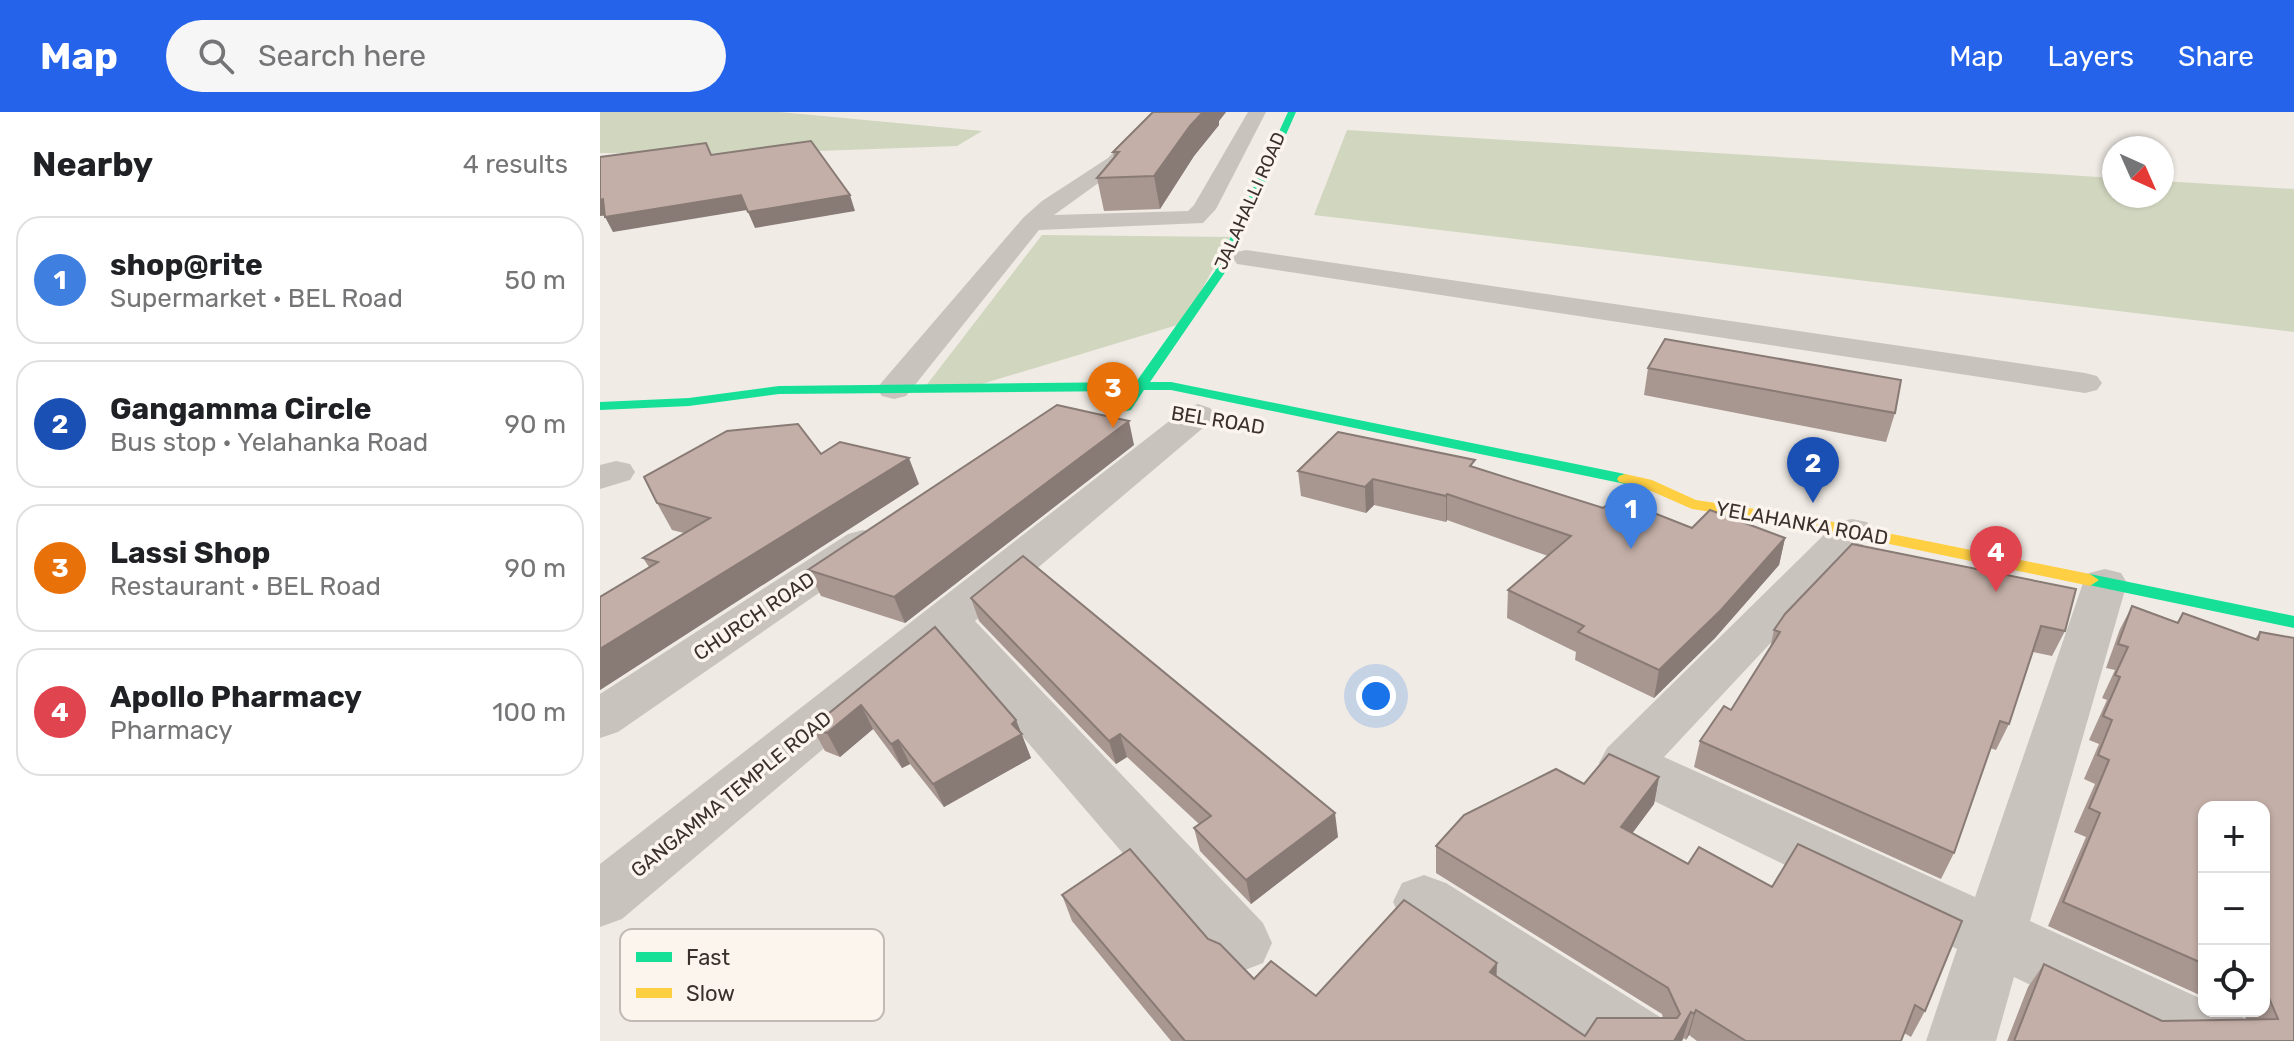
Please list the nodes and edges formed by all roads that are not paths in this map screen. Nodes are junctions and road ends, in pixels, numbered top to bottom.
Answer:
1 (1162, 112) edge
2 (1257, 112) edge
3 (1292, 112) edge
4 (1309, 112) edge
5 (1047, 215) junction
6 (1246, 258) junction
7 (1324, 269) junction
8 (1227, 293) dead end
9 (1370, 301) dead end
10 (2085, 383) dead end
11 (1141, 385) junction
12 (904, 389) junction
13 (689, 402) junction
14 (1163, 404) junction
15 (600, 406) edge
16 (770, 410) dead end
17 (1644, 504) dead end
18 (1692, 504) junction
19 (899, 519) edge
20 (1852, 531) junction
21 (2105, 583) junction
22 (947, 619) junction
23 (2294, 622) edge
24 (600, 719) edge
25 (600, 900) edge
26 (1424, 902) dead end
27 (1994, 935) junction
28 (1240, 943) dead end
29 (1635, 1041) edge
30 (1961, 1041) edge
31 (2218, 1041) edge

1 - 5 street
2 - 5 street
3 - 11 main road, JALAHALLI ROAD
4 - 6 main road, JALAHALLI ROAD
5 - 12 street
6 - 7 street
6 - 8 main road, JALAHALLI ROAD
7 - 9 street
7 - 10 street
11 - 12 main road, BEL ROAD
11 - 14 main road, BEL ROAD
11 - 14 main road, JALAHALLI ROAD
12 - 13 main road, BEL ROAD
13 - 15 main road, BEL ROAD
13 - 16 main road, BEL ROAD
14 - 18 main road, YELAHANKA ROAD
14 - 22 street, GANGAMMA TEMPLE ROAD
17 - 18 main road
18 - 20 main road, YELAHANKA ROAD
19 - 24 street, CHURCH ROAD
20 - 21 main road, YELAHANKA ROAD
20 - 27 street
21 - 23 main road, YELAHANKA ROAD
21 - 27 street
22 - 25 street, GANGAMMA TEMPLE ROAD
22 - 28 street
26 - 29 street
27 - 30 street
27 - 31 street

